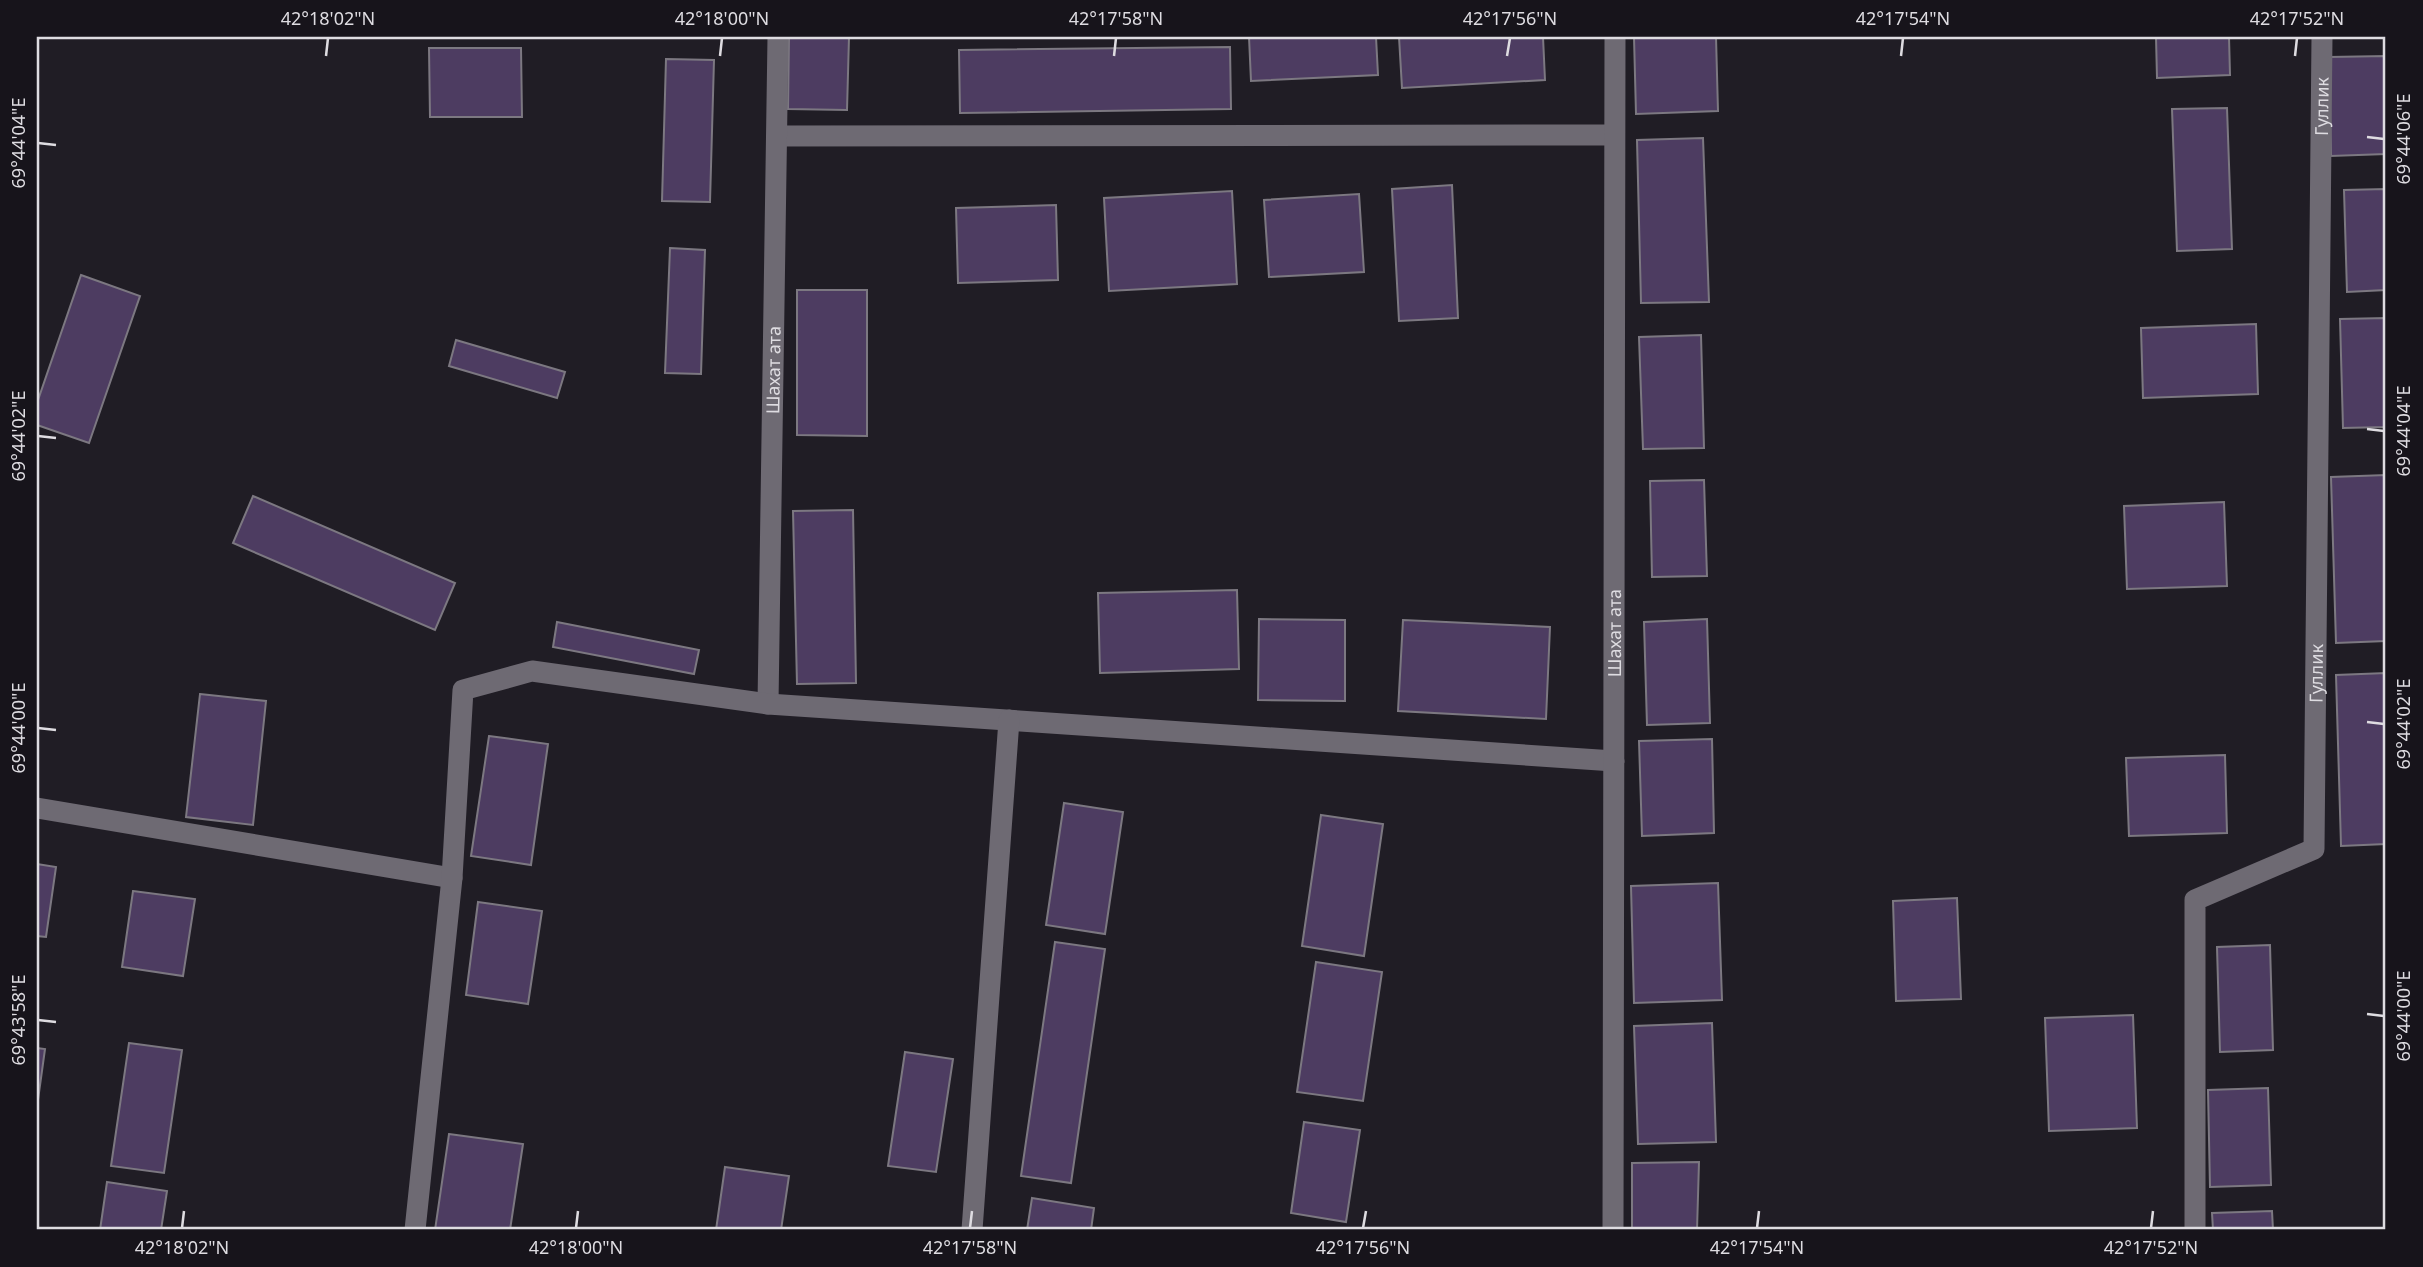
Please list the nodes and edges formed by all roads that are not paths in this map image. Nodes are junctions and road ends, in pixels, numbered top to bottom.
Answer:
1 (778, 37) edge
2 (1615, 37) edge
3 (2322, 37) edge
4 (1615, 135) junction
5 (777, 136) junction
6 (768, 704) junction
7 (1009, 720) junction
8 (1614, 761) junction
9 (37, 808) edge
10 (452, 878) junction
11 (415, 1230) edge
12 (972, 1230) edge
13 (1613, 1230) edge
14 (2195, 1230) edge

1 - 5 street, Шахат ата
2 - 4 street, Шахат ата
3 - 14 street, Гуллик
4 - 5 street
4 - 8 street, Шахат ата
5 - 6 street, Шахат ата
6 - 7 street
6 - 10 street
7 - 8 street
7 - 12 street
8 - 13 street, Шахат ата
9 - 10 street
10 - 11 street

